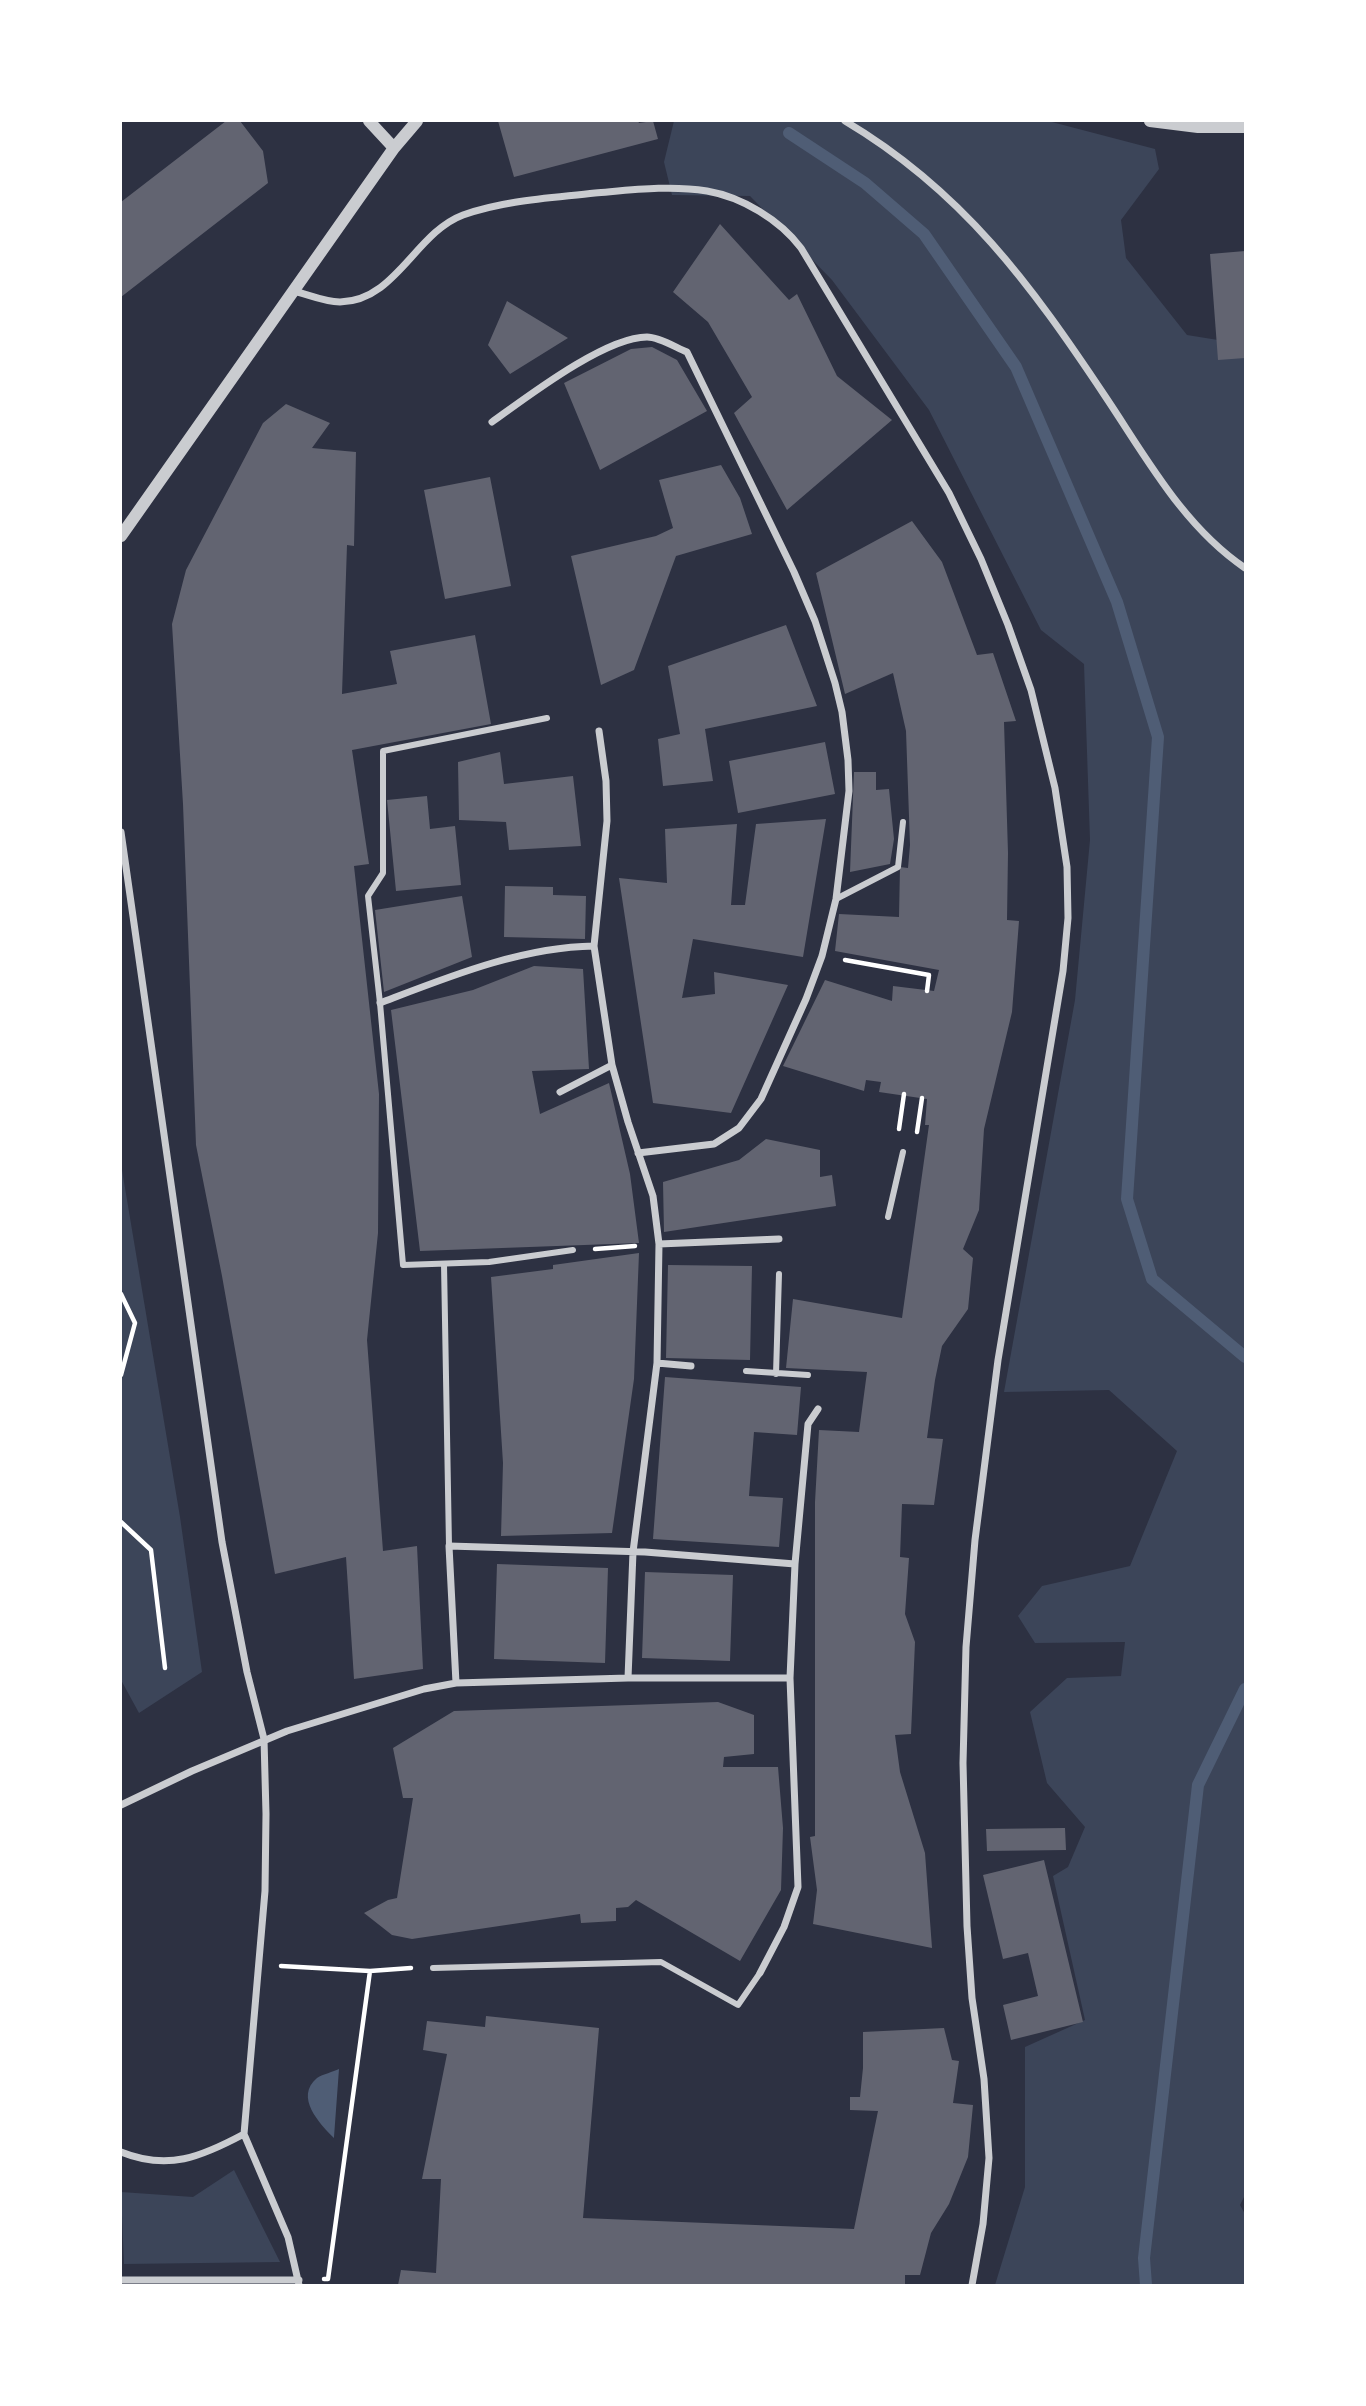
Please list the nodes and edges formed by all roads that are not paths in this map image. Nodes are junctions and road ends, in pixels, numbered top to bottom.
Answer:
1 (369, 121) edge
2 (417, 121) edge
3 (845, 121) edge
4 (1150, 121) edge
5 (1245, 127) edge
6 (394, 148) junction
7 (293, 290) junction
8 (492, 422) dead end
9 (121, 536) edge
10 (1245, 568) edge
11 (547, 718) dead end
12 (599, 732) dead end
13 (903, 822) dead end
14 (121, 832) edge
15 (836, 899) junction
16 (594, 946) junction
17 (380, 1003) junction
18 (612, 1065) junction
19 (560, 1092) dead end
20 (903, 1152) road end
21 (638, 1153) junction
22 (888, 1217) dead end
23 (779, 1239) dead end
24 (659, 1244) junction
25 (573, 1251) road end
26 (443, 1264) junction
27 (779, 1274) dead end
28 (657, 1363) junction
29 (691, 1366) dead end
30 (746, 1371) dead end
31 (776, 1374) junction
32 (807, 1375) dead end
33 (818, 1409) dead end
34 (449, 1546) junction
35 (634, 1552) junction
36 (795, 1564) junction
37 (628, 1678) junction
38 (790, 1678) junction
39 (456, 1683) junction
40 (264, 1739) junction
41 (121, 1805) edge
42 (433, 1968) dead end
43 (760, 1973) joint
44 (244, 2134) junction
45 (121, 2152) edge
46 (121, 2280) edge
47 (299, 2283) edge
48 (972, 2285) edge

1 - 6 street
2 - 6 street
3 - 10 street
4 - 5 street
6 - 7 street
7 - 9 street
7 - 48 street
8 - 15 street
11 - 17 street
12 - 16 street
13 - 15 street
14 - 40 street
15 - 21 street
16 - 17 street
16 - 18 street
17 - 26 street
18 - 19 street
18 - 21 street
20 - 22 street
21 - 24 street
23 - 24 street
24 - 28 street
25 - 26 street
26 - 34 street
27 - 31 street
28 - 29 street
28 - 35 street
30 - 31 street
31 - 32 street
33 - 36 street
34 - 35 street
34 - 39 street
35 - 36 street
35 - 37 street
36 - 38 street
37 - 38 street
37 - 39 street
38 - 43 street
39 - 40 street
40 - 41 street
40 - 44 street
42 - 43 street
44 - 45 street
44 - 47 street
46 - 47 street

